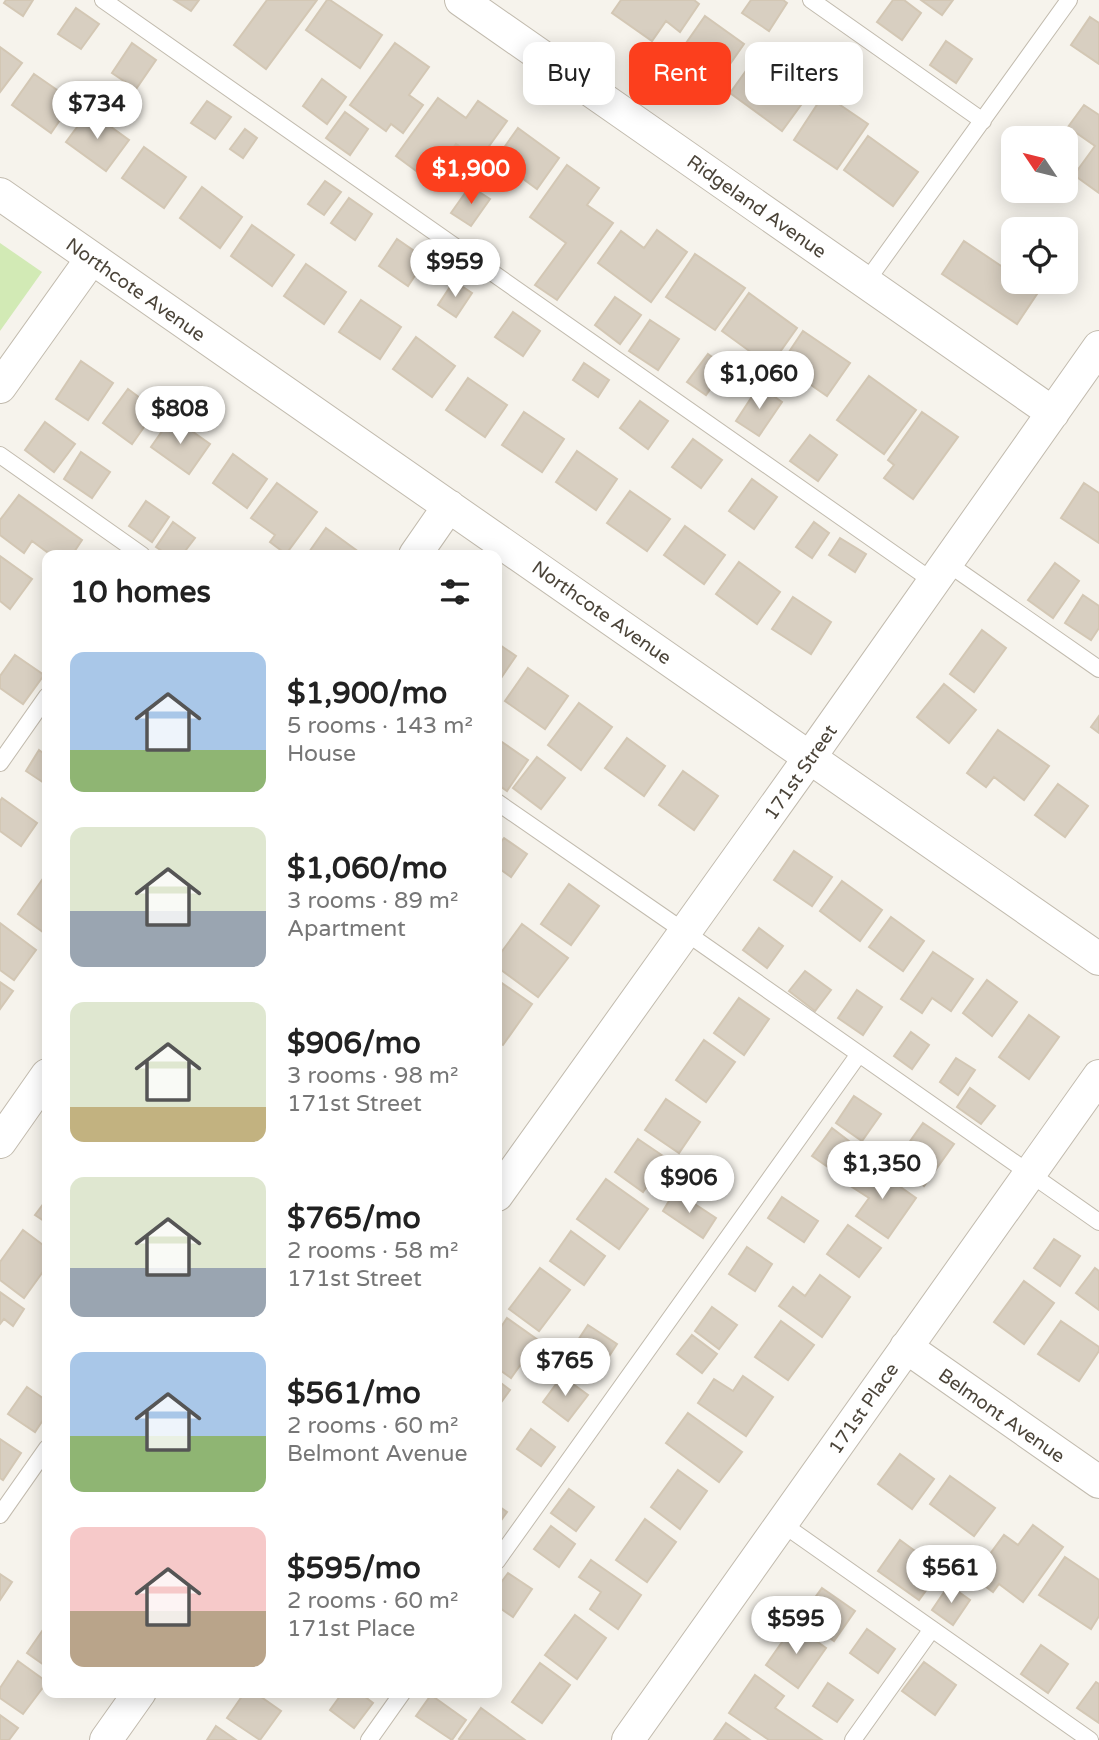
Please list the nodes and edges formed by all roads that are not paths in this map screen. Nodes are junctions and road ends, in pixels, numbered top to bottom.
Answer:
1 (103, 0) edge
2 (461, 0) edge
3 (811, 0) edge
4 (1069, 0) edge
5 (983, 121) junction
6 (0, 194) edge
7 (92, 258) junction
8 (866, 282) junction
9 (1099, 348) edge
10 (1088, 385) edge
11 (0, 387) edge
12 (1053, 413) junction
13 (0, 455) edge
14 (449, 506) junction
15 (135, 550) edge
16 (418, 550) edge
17 (941, 573) junction
18 (1099, 669) edge
19 (42, 703) edge
20 (810, 757) junction
21 (0, 763) edge
22 (502, 809) edge
23 (685, 932) junction
24 (1099, 960) edge
25 (859, 1054) junction
26 (1099, 1076) edge
27 (42, 1082) edge
28 (0, 1142) edge
29 (1030, 1173) junction
30 (502, 1188) edge
31 (1099, 1222) edge
32 (906, 1347) junction
33 (42, 1455) edge
34 (1099, 1482) edge
35 (0, 1515) edge
36 (781, 1523) junction
37 (502, 1554) edge
38 (932, 1629) junction
39 (136, 1698) edge
40 (399, 1698) edge
41 (106, 1740) edge
42 (369, 1740) edge
43 (628, 1740) edge
44 (853, 1740) edge
45 (1090, 1740) edge

1 - 17 lane
2 - 8 street, Ridgeland Avenue
3 - 5 lane
4 - 5 lane
5 - 8 lane
6 - 7 street, Northcote Avenue
7 - 11 street
7 - 14 street, Northcote Avenue
8 - 12 street, Ridgeland Avenue
9 - 10 street, 171st Street
10 - 12 street, 171st Street
12 - 17 street, 171st Street
13 - 15 lane
14 - 16 street
14 - 20 street, Northcote Avenue
17 - 18 lane
17 - 20 street, 171st Street
19 - 21 lane
20 - 23 street, 171st Street
20 - 24 street, Northcote Avenue
22 - 23 lane
23 - 25 lane
23 - 30 street, 171st Street
25 - 29 lane
25 - 37 lane
26 - 29 street, 171st Place
27 - 28 street
29 - 31 lane
29 - 32 street, 171st Place
32 - 34 street, Belmont Avenue
32 - 36 street, 171st Place
33 - 35 lane
36 - 38 lane
36 - 43 street, 171st Place
38 - 44 lane
38 - 45 lane
39 - 41 street
40 - 42 lane

